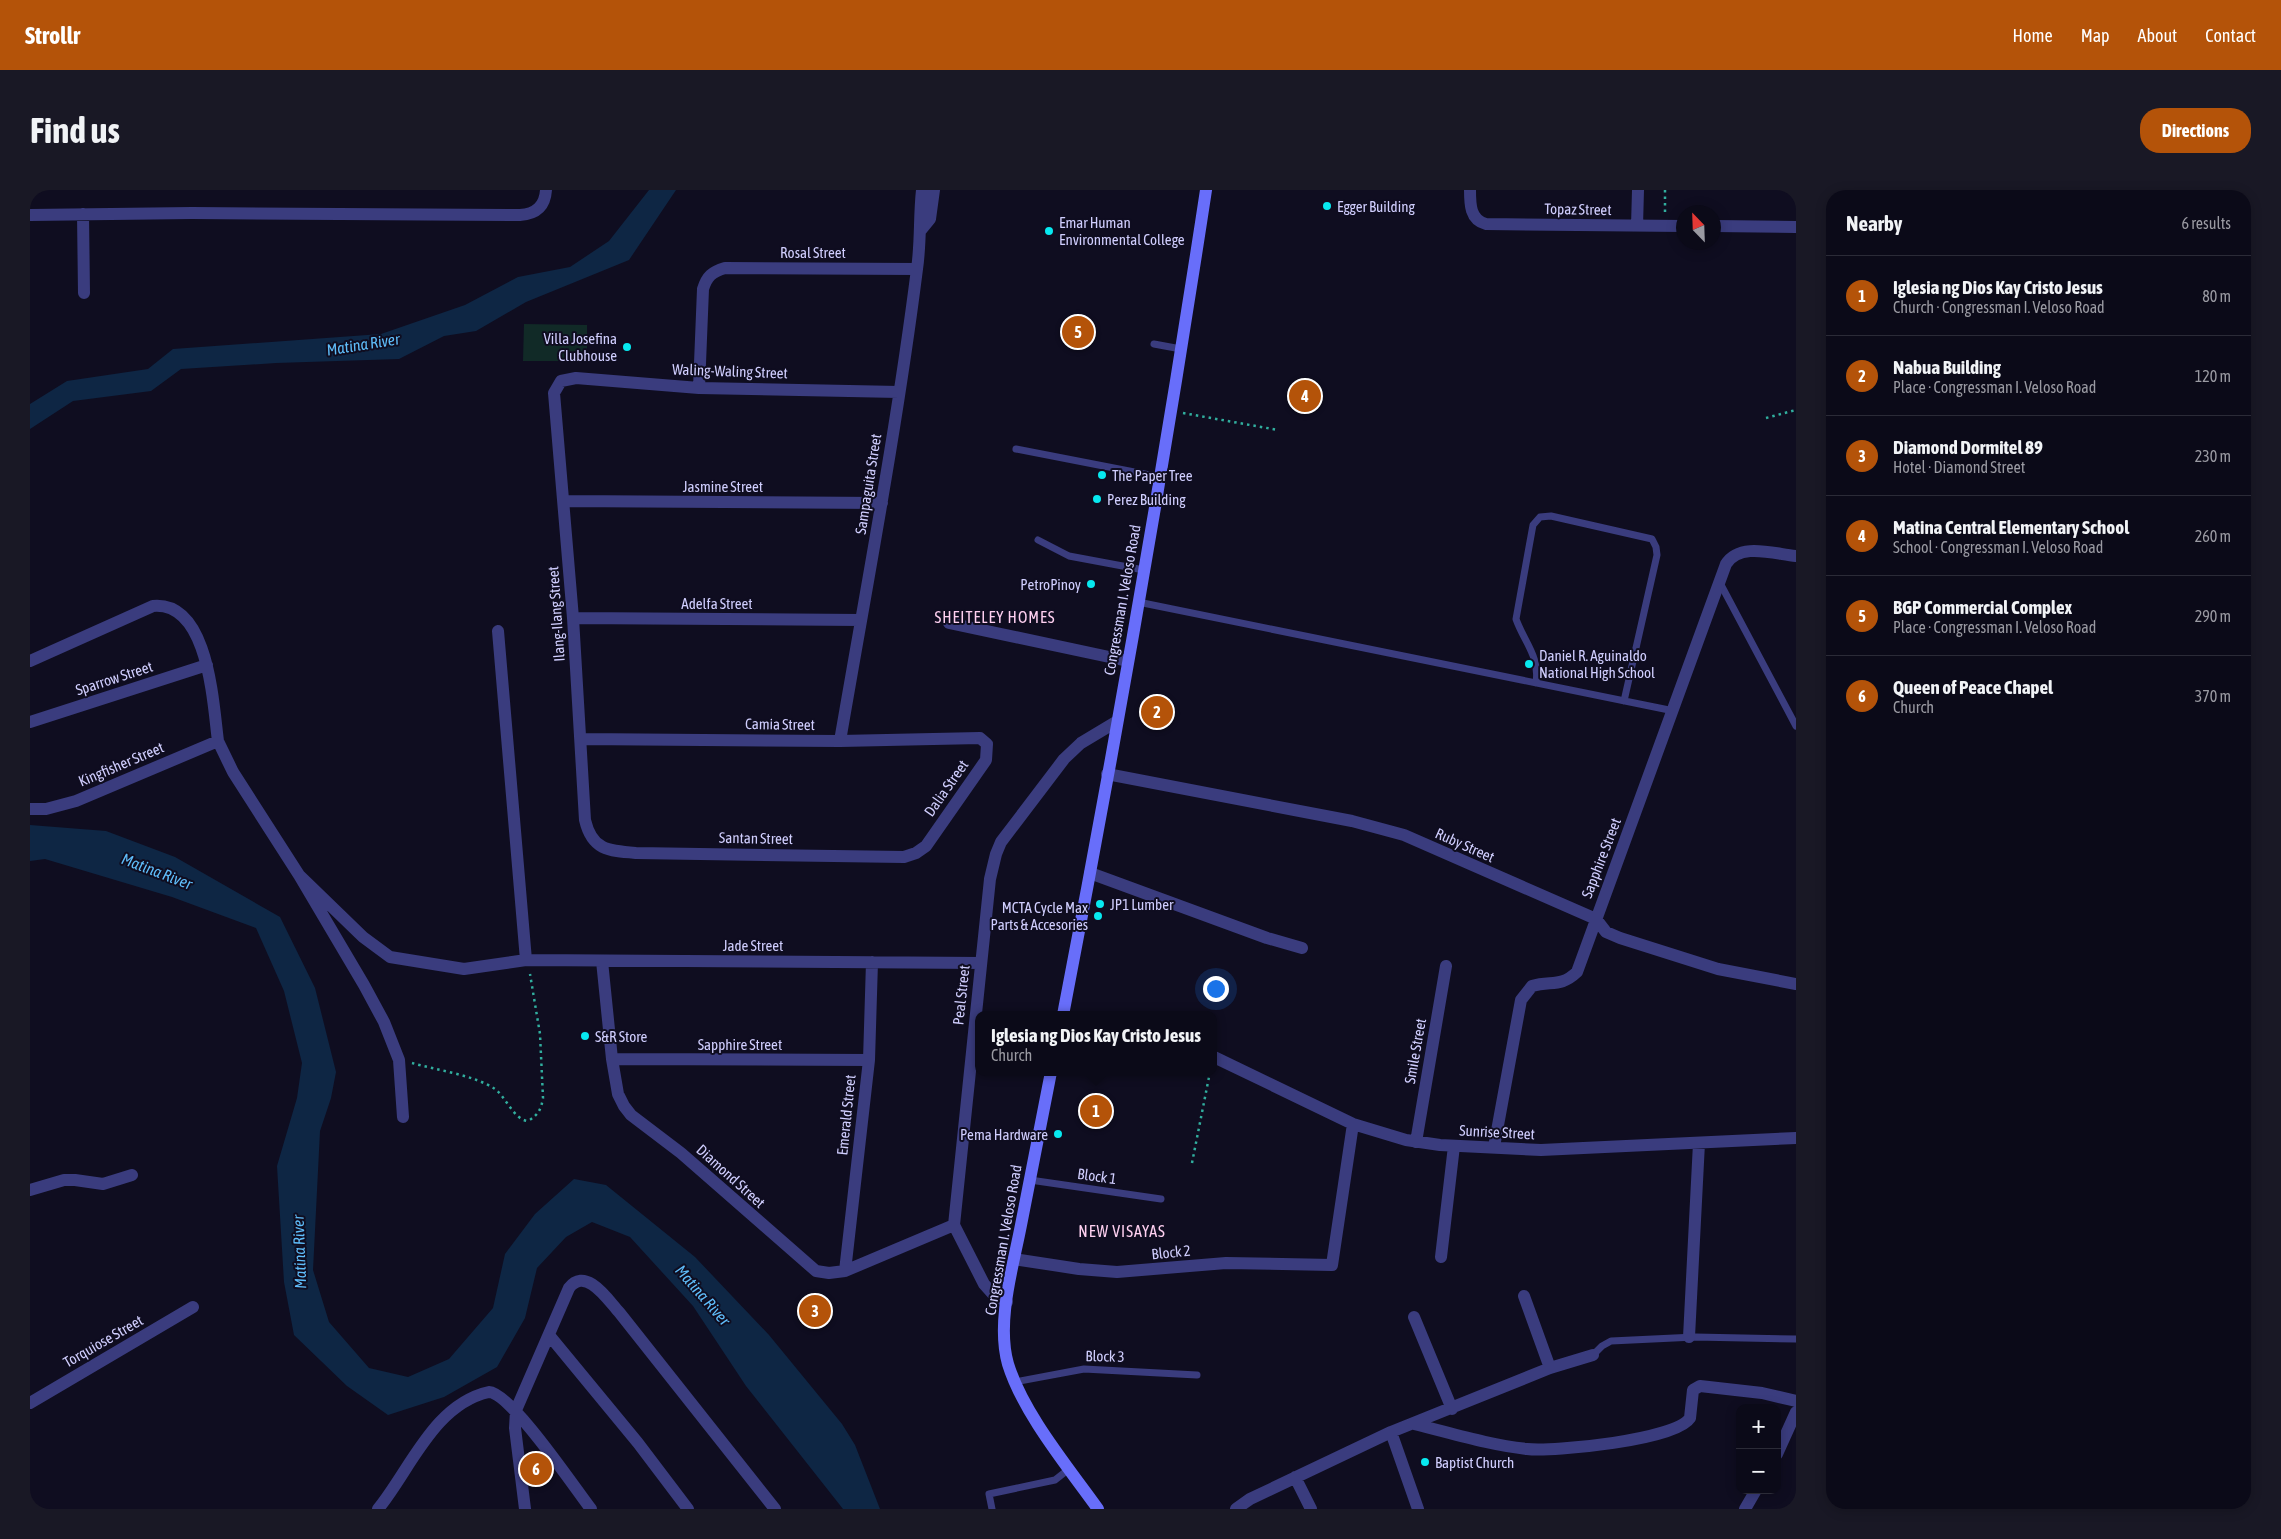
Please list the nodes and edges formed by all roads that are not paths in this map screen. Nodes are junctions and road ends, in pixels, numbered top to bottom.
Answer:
1 (546, 190) edge
2 (922, 190) edge
3 (934, 190) edge
4 (1206, 190) edge
5 (1470, 190) edge
6 (1638, 190) edge
7 (30, 214) edge
8 (83, 214) junction
9 (1637, 226) junction
10 (1676, 226) edge
11 (1721, 226) edge
12 (1796, 227) edge
13 (921, 230) junction
14 (917, 268) junction
15 (84, 293) dead end
16 (1154, 344) dead end
17 (1181, 349) junction
18 (561, 381) joint
19 (699, 388) junction
20 (899, 392) junction
21 (1016, 449) dead end
22 (1160, 477) junction
23 (564, 501) junction
24 (882, 503) junction
25 (1038, 540) dead end
26 (1796, 556) edge
27 (1144, 570) junction
28 (1719, 582) junction
29 (1138, 602) junction
30 (573, 618) junction
31 (861, 620) junction
32 (949, 623) dead end
33 (498, 631) dead end
34 (30, 661) edge
35 (1128, 661) junction
36 (208, 665) junction
37 (1536, 683) junction
38 (1624, 701) junction
39 (1674, 711) junction
40 (30, 722) edge
41 (1116, 722) junction
42 (1796, 726) edge
43 (980, 738) joint
44 (581, 739) junction
45 (840, 741) junction
46 (219, 743) junction
47 (1107, 774) junction
48 (30, 809) edge
49 (597, 844) joint
50 (916, 854) joint
51 (1090, 873) junction
52 (299, 875) junction
53 (1596, 919) junction
54 (1302, 948) dead end
55 (526, 960) junction
56 (602, 961) junction
57 (872, 962) junction
58 (980, 963) junction
59 (1446, 966) dead end
60 (1796, 984) edge
61 (975, 1011) edge
62 (1064, 1011) edge
63 (975, 1013) edge
64 (1217, 1058) edge
65 (612, 1059) junction
66 (869, 1060) junction
67 (1050, 1076) edge
68 (402, 1117) dead end
69 (1353, 1124) junction
70 (1796, 1138) edge
71 (1416, 1142) junction
72 (1699, 1143) junction
73 (1454, 1146) junction
74 (1494, 1147) junction
75 (132, 1175) dead end
76 (1030, 1180) junction
77 (30, 1190) edge
78 (1160, 1199) dead end
79 (954, 1225) junction
80 (1441, 1257) dead end
81 (1014, 1259) junction
82 (845, 1271) junction
83 (1524, 1296) dead end
84 (1007, 1302) junction
85 (193, 1307) dead end
86 (1414, 1316) dead end
87 (549, 1335) junction
88 (1689, 1337) junction
89 (1796, 1339) edge
90 (1593, 1355) joint
91 (1550, 1368) junction
92 (1197, 1375) dead end
93 (1015, 1382) junction
94 (1796, 1401) edge
95 (30, 1403) edge
96 (1452, 1408) junction
97 (516, 1410) junction
98 (1796, 1412) edge
99 (1414, 1424) junction
100 (1391, 1432) junction
101 (1779, 1449) edge
102 (1069, 1469) junction
103 (1295, 1477) junction
104 (1754, 1494) edge
105 (378, 1509) edge
106 (525, 1509) edge
107 (591, 1509) edge
108 (688, 1509) edge
109 (775, 1509) edge
110 (992, 1509) edge
111 (1098, 1509) edge
112 (1236, 1509) edge
113 (1311, 1509) edge
114 (1418, 1509) edge
115 (1745, 1509) edge

1 - 8 street
2 - 13 street, Sampaguita Street
3 - 13 street, Sampaguita Street
4 - 17 main road, Congressman I. Veloso Road
5 - 9 street, Topaz Street
6 - 9 street
7 - 8 street
8 - 15 street
9 - 10 street, Topaz Street
11 - 12 street
13 - 14 street, Sampaguita Street
14 - 19 street, Rosal Street
14 - 20 street, Sampaguita Street
16 - 17 lane
17 - 22 main road, Congressman I. Veloso Road
18 - 19 street, Waling-Waling Street
18 - 23 street, Ilang-Ilang Street
19 - 20 street, Waling-Waling Street
20 - 24 street, Sampaguita Street
21 - 22 lane
22 - 27 main road, Congressman I. Veloso Road
23 - 24 street, Jasmine Street
23 - 30 street, Ilang-Ilang Street
24 - 31 street, Sampaguita Street
25 - 27 lane
26 - 28 street, Sapphire Street
27 - 29 main road, Congressman I. Veloso Road
28 - 39 street, Sapphire Street
28 - 42 lane
29 - 35 main road, Congressman I. Veloso Road
29 - 37 lane
30 - 31 street, Adelfa Street
30 - 44 street, Ilang-Ilang Street
31 - 45 street, Sampaguita Street
32 - 35 street
33 - 55 street
34 - 36 street
35 - 41 main road, Congressman I. Veloso Road
36 - 40 street, Sparrow Street
36 - 46 street
37 - 38 lane
37 - 38 lane
38 - 39 lane
39 - 53 street, Sapphire Street
41 - 47 main road, Congressman I. Veloso Road
41 - 58 street, Peal Street
43 - 45 street, Camia Street
43 - 50 street, Dalia Street
44 - 45 street, Camia Street
44 - 49 street, Ilang-Ilang Street
46 - 48 street, Kingfisher Street
46 - 52 street
47 - 51 main road, Congressman I. Veloso Road
47 - 53 street, Ruby Street
49 - 50 street, Santan Street
51 - 54 street
51 - 62 main road, Congressman I. Veloso Road
52 - 55 street, Jade Street
52 - 68 street
53 - 60 street, Ruby Street
53 - 74 street, Sapphire Street
55 - 56 street, Jade Street
56 - 57 street, Jade Street
56 - 65 street, Diamond Street
57 - 58 street, Jade Street
57 - 66 street, Emerald Street
58 - 61 street, Peal Street
59 - 71 street, Smile Street
63 - 79 street, Peal Street
64 - 69 street, Sunrise Street
65 - 66 street, Sapphire Street
65 - 82 street, Diamond Street
66 - 82 street, Emerald Street
67 - 76 main road, Congressman I. Veloso Road
69 - 71 street, Sunrise Street
69 - 81 street, Block 2
70 - 72 street, Sunrise Street
71 - 73 street, Sunrise Street
72 - 74 street, Sunrise Street
72 - 88 street
73 - 74 street, Sunrise Street
73 - 80 street
75 - 77 street
76 - 78 lane, Block 1
76 - 81 main road, Congressman I. Veloso Road
79 - 82 street, Diamond Street
79 - 84 street
81 - 84 main road, Congressman I. Veloso Road
83 - 91 street
84 - 93 main road, Congressman I. Veloso Road
85 - 95 street, Torquiose Street
86 - 96 street
87 - 97 street
87 - 108 street
87 - 109 street
88 - 89 lane
88 - 90 lane
90 - 91 street
91 - 96 street
92 - 93 lane, Block 3
93 - 102 main road, Congressman I. Veloso Road
94 - 99 street
96 - 99 street
97 - 105 street
97 - 106 street
97 - 107 street
98 - 101 street
99 - 100 street
100 - 103 street
100 - 114 street
102 - 110 lane
102 - 111 main road, Congressman I. Veloso Road
103 - 112 street
103 - 113 street
104 - 115 street

